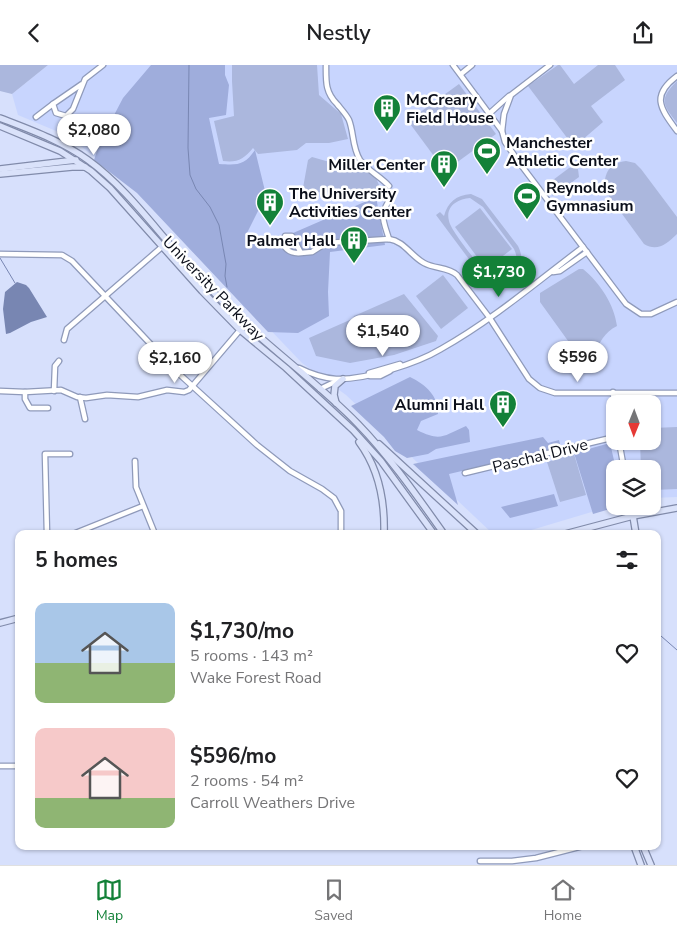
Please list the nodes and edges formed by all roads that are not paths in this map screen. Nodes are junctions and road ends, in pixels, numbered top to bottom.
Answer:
1 (103, 65) edge
2 (326, 65) edge
3 (453, 65) edge
4 (472, 65) edge
5 (550, 65) edge
6 (461, 74) junction
7 (677, 76) edge
8 (82, 85) junction
9 (511, 95) junction
10 (53, 104) junction
11 (490, 113) junction
12 (36, 117) dead end
13 (0, 119) edge
14 (0, 125) edge
15 (502, 131) junction
16 (677, 131) edge
17 (75, 161) junction
18 (86, 167) junction
19 (0, 169) edge
20 (0, 174) edge
21 (108, 177) junction
22 (389, 186) dead end
23 (392, 196) dead end
24 (389, 239) junction
25 (166, 244) junction
26 (583, 247) junction
27 (587, 252) junction
28 (301, 253) junction
29 (0, 254) edge
30 (553, 272) junction
31 (106, 296) junction
32 (677, 302) edge
33 (489, 317) junction
34 (240, 330) junction
35 (64, 340) dead end
36 (59, 361) dead end
37 (408, 363) junction
38 (295, 366) junction
39 (366, 375) junction
40 (298, 379) junction
41 (343, 379) junction
42 (191, 385) junction
43 (320, 389) junction
44 (0, 391) edge
45 (54, 391) junction
46 (25, 392) junction
47 (613, 392) junction
48 (677, 393) edge
49 (613, 395) edge
50 (80, 397) junction
51 (337, 405) junction
52 (48, 408) dead end
53 (341, 418) junction
54 (85, 419) dead end
55 (359, 426) junction
56 (606, 439) edge
57 (70, 454) dead end
58 (135, 461) dead end
59 (465, 473) dead end
60 (143, 506) junction
61 (677, 508) edge
62 (633, 516) junction
63 (47, 530) edge
64 (83, 530) edge
65 (153, 530) edge
66 (341, 530) edge
67 (384, 530) edge
68 (431, 530) edge
69 (441, 530) edge
70 (473, 530) edge
71 (580, 530) edge
72 (635, 530) edge
73 (15, 619) edge
74 (0, 623) edge
75 (0, 766) edge
76 (15, 766) edge
77 (567, 850) edge
78 (635, 850) edge
79 (645, 850) edge
80 (536, 858) junction
81 (480, 861) dead end
82 (536, 865) edge
83 (641, 865) edge
84 (651, 865) edge

1 - 8 street
2 - 22 street
3 - 6 street
4 - 6 street
5 - 9 street
6 - 11 street
7 - 16 street
8 - 10 street
8 - 10 street
9 - 11 street
9 - 15 street
10 - 12 street
11 - 15 street
13 - 21 main road, University Parkway
14 - 17 main road, University Parkway
15 - 26 street
17 - 18 main road, University Parkway
17 - 19 main road
17 - 21 main road
18 - 20 main road
18 - 25 main road, University Parkway
21 - 25 main road, University Parkway
23 - 24 street
24 - 28 street
24 - 33 street
25 - 31 street
25 - 34 main road, University Parkway
25 - 38 main road, University Parkway
26 - 27 street
26 - 30 street
27 - 30 street
27 - 32 street
28 - 28 street
29 - 31 street
30 - 33 street
31 - 35 street
31 - 42 street
33 - 37 street
33 - 47 street
34 - 40 main road, University Parkway
34 - 42 street
36 - 45 street
37 - 39 street
37 - 39 street
38 - 41 street
38 - 43 main road, University Parkway
39 - 41 street
40 - 43 main road
40 - 53 main road, University Parkway
41 - 43 street
41 - 51 main road
42 - 50 street
42 - 66 street
43 - 51 main road, University Parkway
44 - 46 street
45 - 46 street
45 - 50 street
46 - 52 street
47 - 48 street
47 - 49 street
50 - 54 street
51 - 55 main road, University Parkway
53 - 67 main road
53 - 68 main road, University Parkway
55 - 69 main road, University Parkway
55 - 70 main road
56 - 59 street, Paschal Drive
57 - 63 street
58 - 60 street
60 - 64 street
60 - 65 street
61 - 62 main road
62 - 71 main road
62 - 72 main road
73 - 74 main road
75 - 76 street
77 - 80 street
78 - 83 main road
79 - 84 main road
80 - 81 street
80 - 82 street

